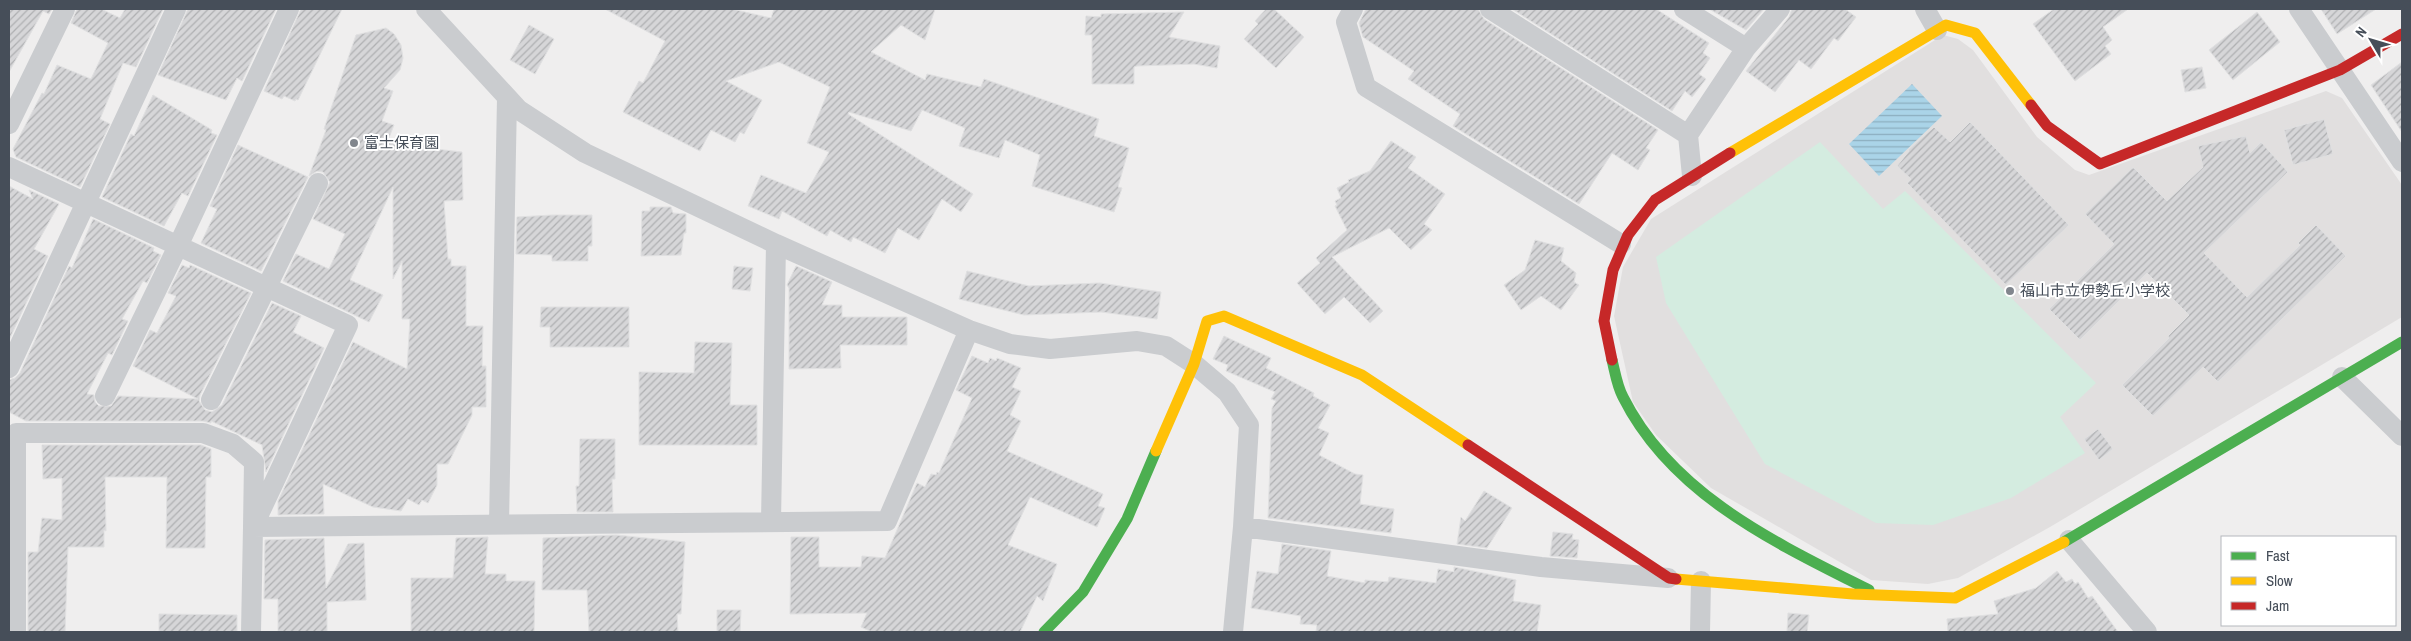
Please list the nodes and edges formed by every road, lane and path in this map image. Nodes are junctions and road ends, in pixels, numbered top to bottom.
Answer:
1 (65, 9) edge
2 (176, 9) edge
3 (289, 9) edge
4 (426, 9) edge
5 (1353, 9) edge
6 (1490, 9) edge
7 (1684, 9) edge
8 (1780, 9) edge
9 (1924, 9) edge
10 (2299, 9) edge
11 (1937, 30) junction
12 (2402, 34) edge
13 (1746, 48) junction
14 (2340, 70) junction
15 (508, 98) junction
16 (9, 124) edge
17 (1688, 135) junction
18 (2402, 162) edge
19 (9, 167) edge
20 (1692, 176) junction
21 (318, 183) dead end
22 (87, 204) junction
23 (776, 244) junction
24 (1621, 244) junction
25 (178, 246) junction
26 (266, 287) junction
27 (969, 330) junction
28 (2402, 342) edge
29 (1194, 364) junction
30 (9, 368) edge
31 (2342, 377) junction
32 (105, 396) dead end
33 (211, 400) dead end
34 (2402, 436) edge
35 (771, 521) junction
36 (499, 524) junction
37 (253, 527) junction
38 (1243, 527) junction
39 (2070, 540) junction
40 (1669, 578) junction
41 (1700, 581) junction
42 (1878, 595) junction
43 (16, 632) edge
44 (251, 632) edge
45 (1044, 632) edge
46 (1233, 632) edge
47 (1700, 632) edge
48 (2148, 632) edge

1 - 16 street
2 - 22 street
3 - 25 street
4 - 15 street
5 - 24 street
6 - 17 street
7 - 13 street
8 - 13 street
9 - 11 street
10 - 14 street
11 - 14 street
11 - 20 street
12 - 14 street
13 - 17 street
14 - 18 street
15 - 23 street
15 - 36 street
17 - 20 street
19 - 22 street
20 - 24 street
21 - 26 street
22 - 25 street
22 - 30 street
23 - 27 street
23 - 35 street
24 - 42 street
25 - 26 street
25 - 32 street
26 - 33 street
26 - 37 street
27 - 29 street
27 - 35 street
28 - 31 street
29 - 38 street
29 - 40 street
29 - 45 street
31 - 34 street
31 - 39 street
35 - 36 street
36 - 37 street
37 - 43 street
37 - 44 street
38 - 40 street
38 - 46 street
39 - 42 street
39 - 48 street
40 - 41 street
41 - 42 street
41 - 47 street

